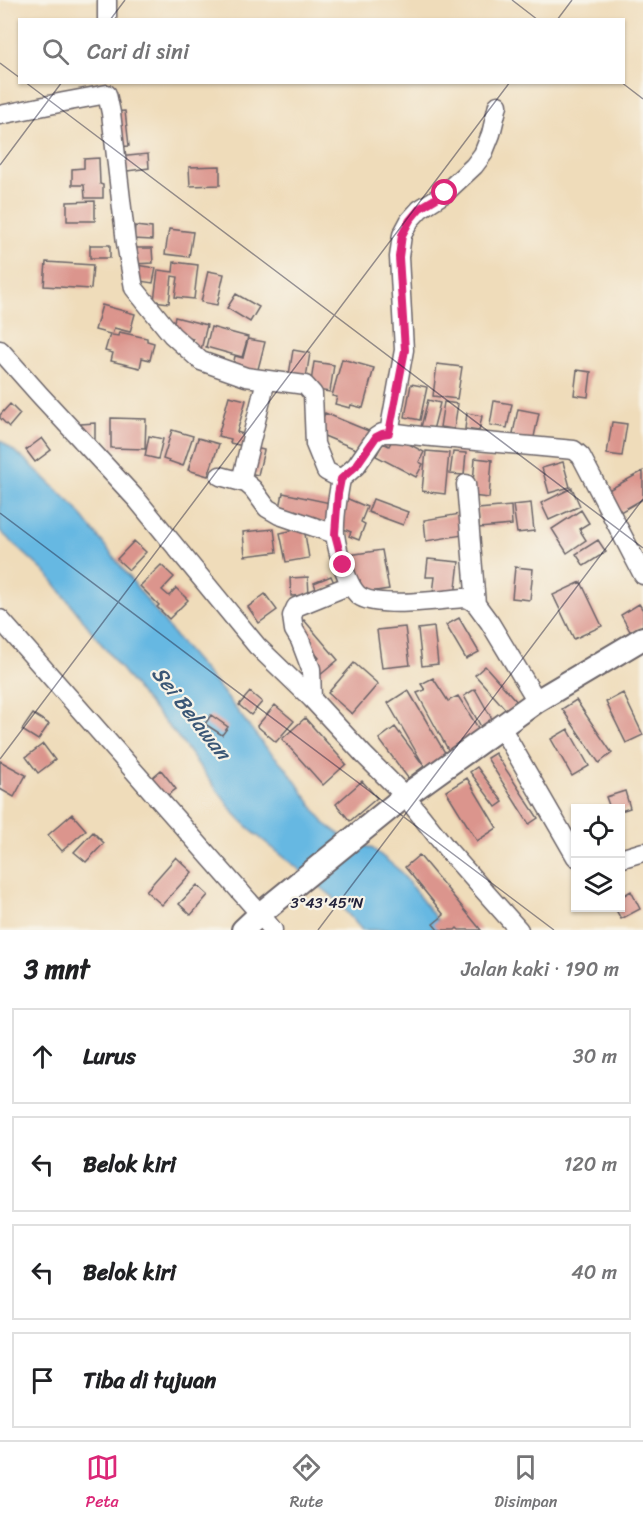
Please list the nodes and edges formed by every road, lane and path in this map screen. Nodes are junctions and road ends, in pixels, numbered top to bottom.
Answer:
1 (107, 0) edge
2 (107, 18) edge
3 (107, 88) edge
4 (498, 105) dead end
5 (0, 115) edge
6 (0, 350) edge
7 (266, 380) junction
8 (389, 433) junction
9 (220, 476) dead end
10 (341, 479) junction
11 (241, 481) junction
12 (466, 484) dead end
13 (335, 534) junction
14 (643, 575) edge
15 (350, 585) junction
16 (476, 604) junction
17 (0, 619) edge
18 (643, 638) edge
19 (312, 699) junction
20 (537, 701) junction
21 (501, 727) junction
22 (398, 801) junction
23 (571, 848) edge
24 (643, 852) edge
25 (624, 858) edge
26 (266, 922) edge
27 (243, 930) edge
28 (519, 930) edge

1 - 2 street
3 - 5 street
3 - 7 street
4 - 8 street
6 - 19 street
7 - 10 street
7 - 11 street
8 - 10 street
8 - 14 street
9 - 11 street
10 - 13 street
11 - 13 street
12 - 16 street
13 - 15 street
15 - 16 street
15 - 19 street
16 - 20 street
17 - 26 street
18 - 20 street
19 - 22 street
20 - 21 street
21 - 22 street
21 - 23 street
22 - 26 street
22 - 28 street
24 - 25 street
26 - 27 street

